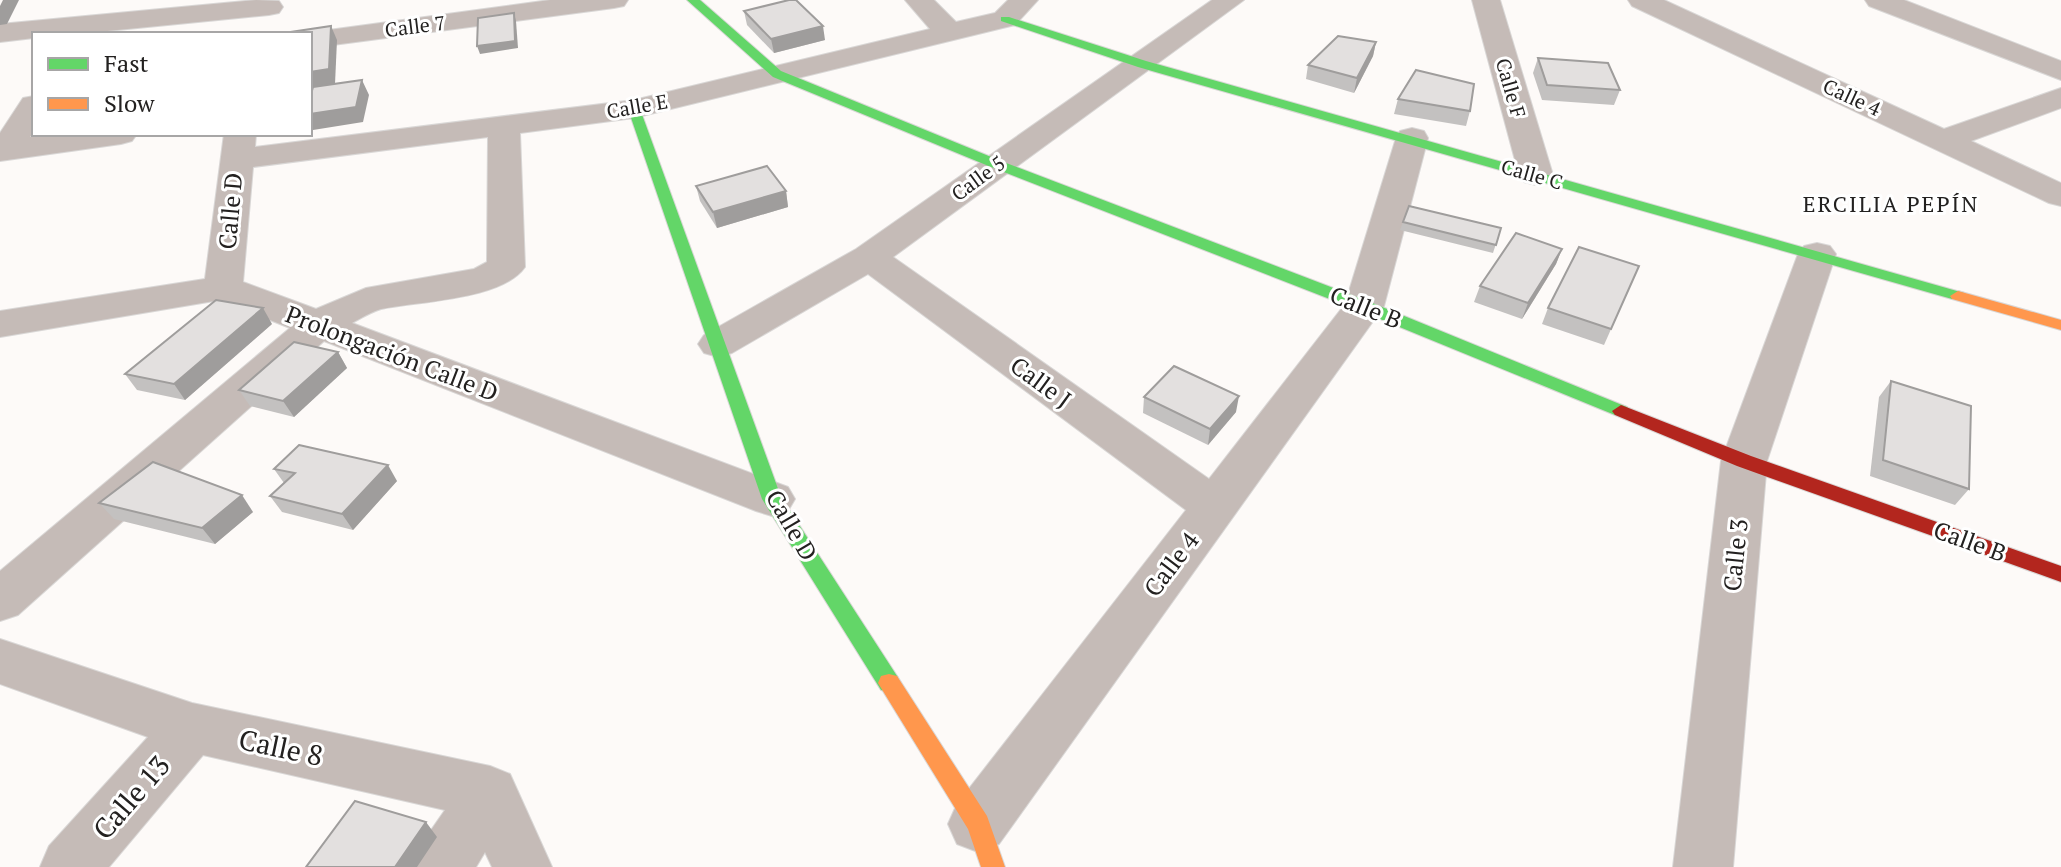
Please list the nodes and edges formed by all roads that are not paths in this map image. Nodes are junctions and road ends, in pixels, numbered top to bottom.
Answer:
1 (693, 0) edge
2 (919, 0) edge
3 (1230, 0) edge
4 (1486, 0) edge
5 (1642, 0) edge
6 (1879, 0) edge
7 (609, 1) edge
8 (1014, 9) edge
9 (268, 14) edge
10 (83, 30) edge
11 (949, 32) junction
12 (0, 33) edge
13 (312, 39) edge
14 (1142, 64) junction
15 (2061, 71) edge
16 (777, 74) junction
17 (2061, 97) edge
18 (32, 108) edge
19 (634, 109) junction
20 (504, 124) junction
21 (107, 136) edge
22 (1412, 138) junction
23 (1945, 140) junction
24 (237, 147) edge
25 (2, 151) edge
26 (996, 164) junction
27 (1536, 175) junction
28 (2061, 196) edge
29 (1817, 254) junction
30 (869, 257) junction
31 (223, 288) junction
32 (1364, 306) junction
33 (0, 324) edge
34 (319, 324) junction
35 (2061, 325) edge
36 (718, 344) junction
37 (1744, 461) junction
38 (772, 499) junction
39 (1214, 506) junction
40 (2061, 574) edge
41 (0, 601) edge
42 (0, 661) edge
43 (192, 728) junction
44 (490, 793) junction
45 (986, 845) edge
46 (70, 867) edge
47 (441, 867) edge
48 (522, 867) edge
49 (1703, 867) edge

1 - 16 street, Calle B
2 - 11 street
3 - 14 street, Calle 5
4 - 27 street, Calle F
5 - 23 street, Calle 4
6 - 15 street
7 - 13 street, Calle 7
8 - 11 street, Calle E
8 - 14 street, Calle C
9 - 10 street
10 - 12 street
11 - 16 street, Calle E
14 - 22 street, Calle C
14 - 26 street, Calle 5
16 - 19 street, Calle E
16 - 26 street, Calle B
17 - 23 street
18 - 25 street
19 - 20 street, Calle E
19 - 36 street, Calle D
20 - 24 street, Calle E
20 - 34 street
21 - 25 street
22 - 27 street, Calle C
22 - 32 street
23 - 28 street, Calle 4
24 - 31 street, Calle D
26 - 30 street, Calle 5
26 - 32 street, Calle B
27 - 29 street, Calle C
29 - 35 street, Calle C
29 - 37 street, Calle 3
30 - 36 street, Calle 5
30 - 39 street, Calle J
31 - 33 street, Prolongación Calle D
31 - 34 street, Prolongación Calle D
32 - 37 street, Calle B
32 - 39 street, Calle 4
34 - 38 street, Prolongación Calle D
34 - 41 street
36 - 38 street, Calle D
37 - 40 street, Calle B
37 - 49 street, Calle 3
38 - 45 street, Calle D
39 - 45 street, Calle 4
42 - 43 street, Calle 8
43 - 44 street, Calle 8
43 - 46 street, Calle 13
44 - 47 street
44 - 48 street

